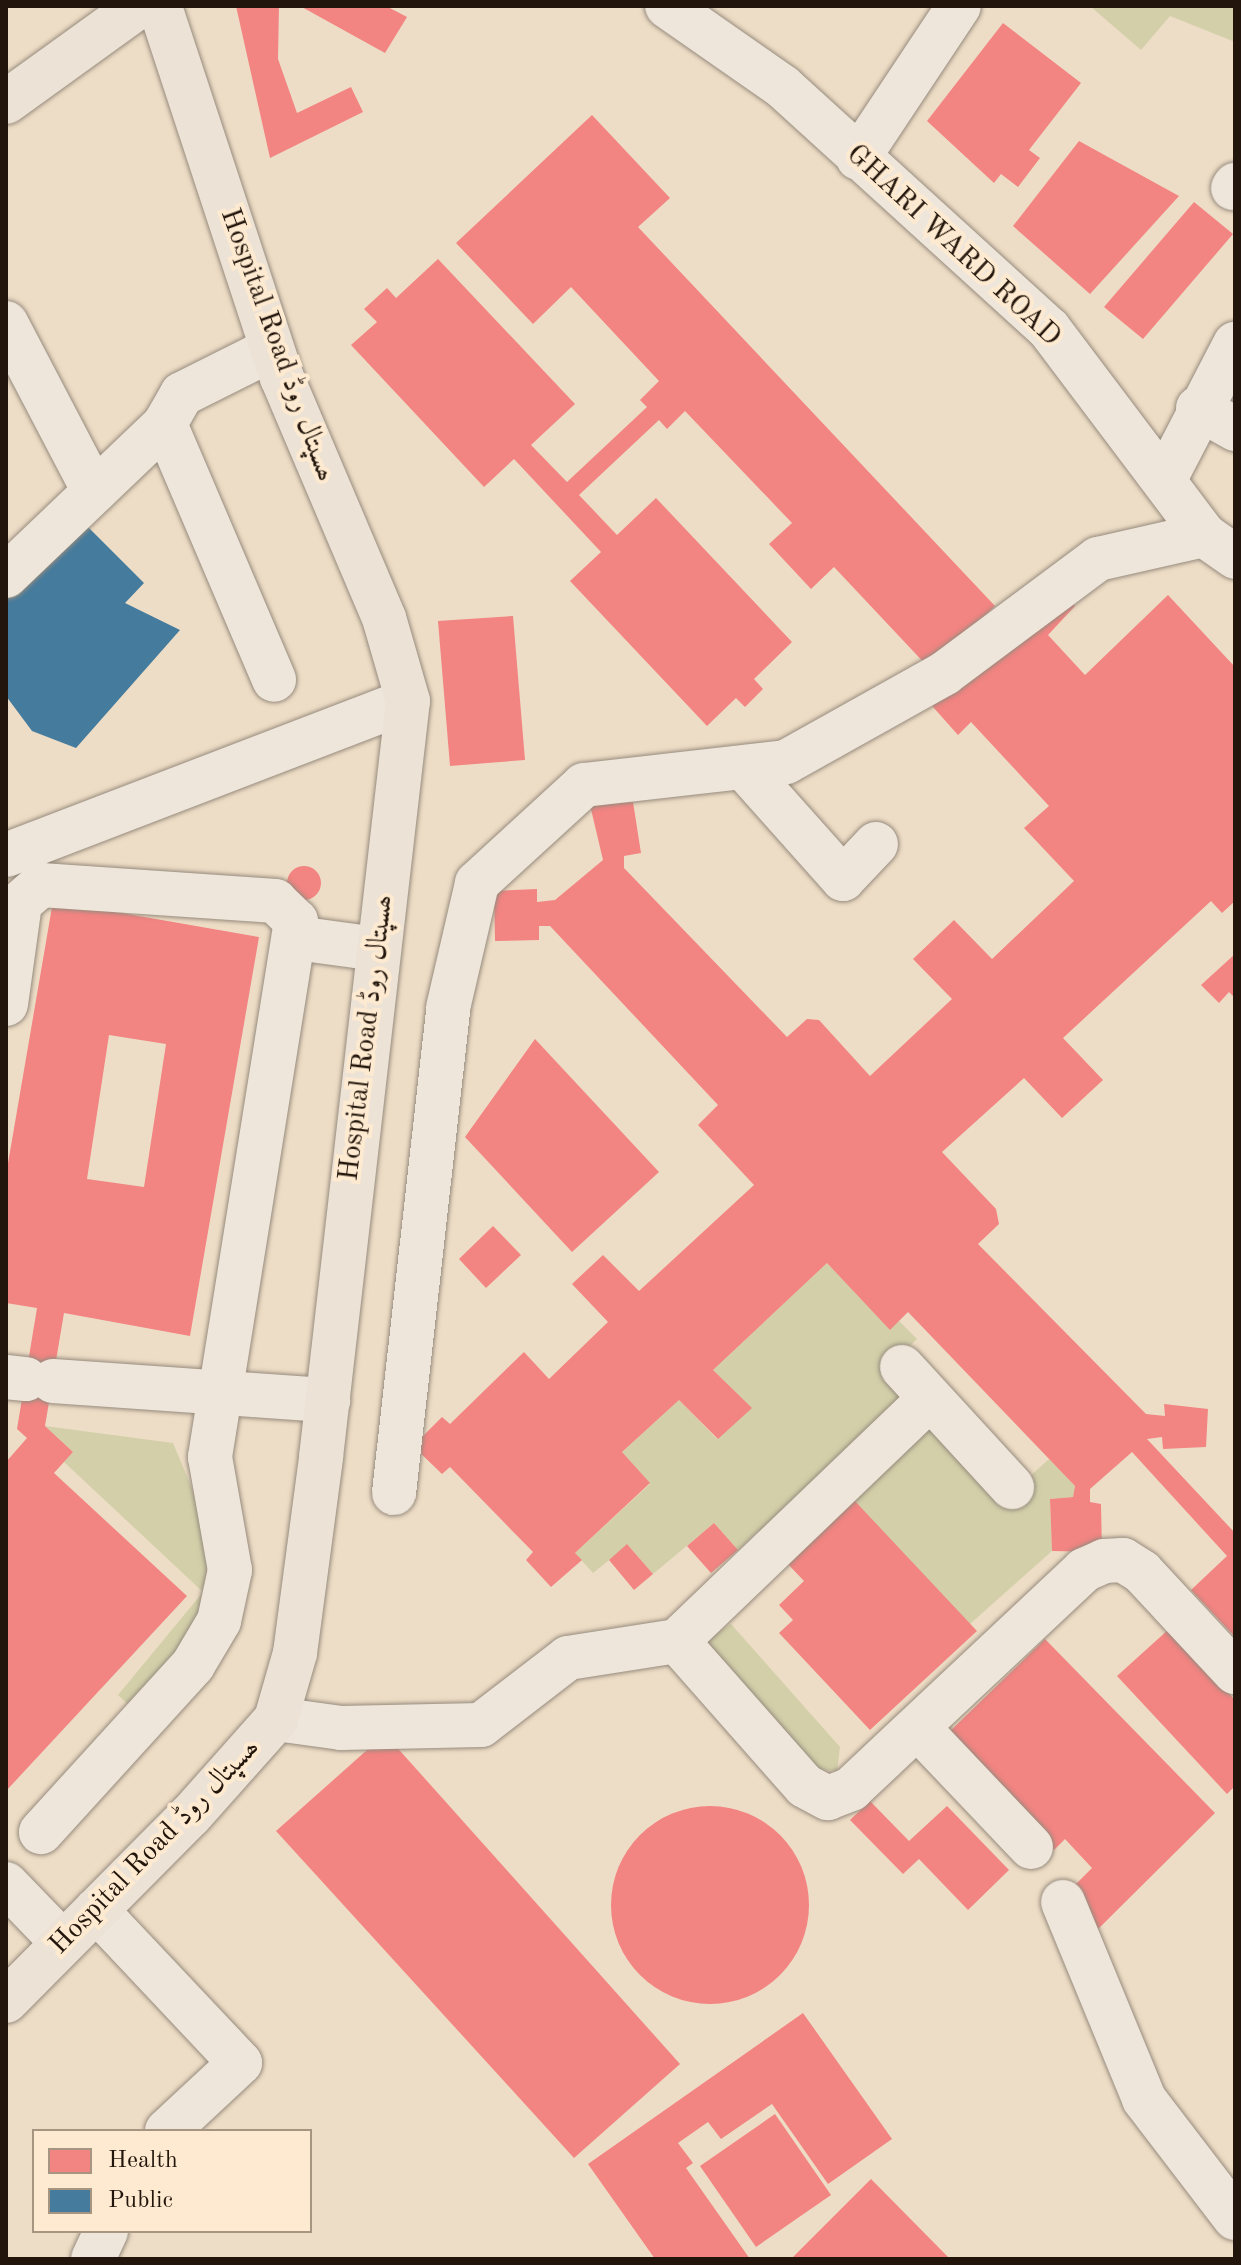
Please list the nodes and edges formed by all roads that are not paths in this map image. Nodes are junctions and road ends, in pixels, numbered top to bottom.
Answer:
1 (139, 6) edge
2 (160, 6) edge
3 (667, 6) edge
4 (959, 6) edge
5 (6, 102) edge
6 (858, 158) junction
7 (6, 323) edge
8 (1235, 344) edge
9 (272, 349) junction
10 (1217, 418) edge
11 (165, 424) junction
12 (1166, 477) junction
13 (94, 491) junction
14 (1220, 546) edge
15 (6, 576) edge
16 (274, 680) dead end
17 (408, 701) junction
18 (746, 770) junction
19 (876, 844) dead end
20 (6, 855) edge
21 (296, 938) junction
22 (377, 949) junction
23 (6, 1004) edge
24 (28, 1379) edge
25 (222, 1392) junction
26 (328, 1400) junction
27 (1012, 1487) dead end
28 (394, 1493) dead end
29 (677, 1641) junction
30 (1235, 1672) edge
31 (276, 1719) junction
32 (918, 1728) junction
33 (41, 1832) dead end
34 (1031, 1847) dead end
35 (6, 1884) edge
36 (1063, 1902) dead end
37 (96, 1910) junction
38 (63, 1943) junction
39 (6, 2001) edge
40 (169, 2129) edge
41 (1235, 2218) edge
42 (105, 2233) edge
43 (93, 2259) edge

1 - 5 main road
2 - 9 main road, Hospital Road ھسپتال روڈ
3 - 6 street, GHARI WARD ROAD
4 - 6 street
6 - 12 street, GHARI WARD ROAD
7 - 13 street
8 - 10 street
9 - 11 street
9 - 17 main road, Hospital Road ھسپتال روڈ
10 - 12 street
11 - 13 street
11 - 16 street
12 - 14 street, GHARI WARD ROAD
13 - 15 street
14 - 18 street
17 - 20 street
17 - 22 main road, Hospital Road ھسپتال روڈ
18 - 19 street
18 - 28 street
21 - 22 street
21 - 23 street
21 - 25 street
22 - 26 main road, Hospital Road ھسپتال روڈ
24 - 25 street
25 - 26 street
25 - 33 street
26 - 31 main road, Hospital Road ھسپتال روڈ
27 - 29 street
29 - 31 street
29 - 32 street
30 - 32 street
31 - 37 main road, Hospital Road ھسپتال روڈ
32 - 34 street
35 - 38 street
36 - 41 street
37 - 38 main road, Hospital Road ھسپتال روڈ
37 - 40 street
38 - 39 main road, Hospital Road ھسپتال روڈ
42 - 43 street

